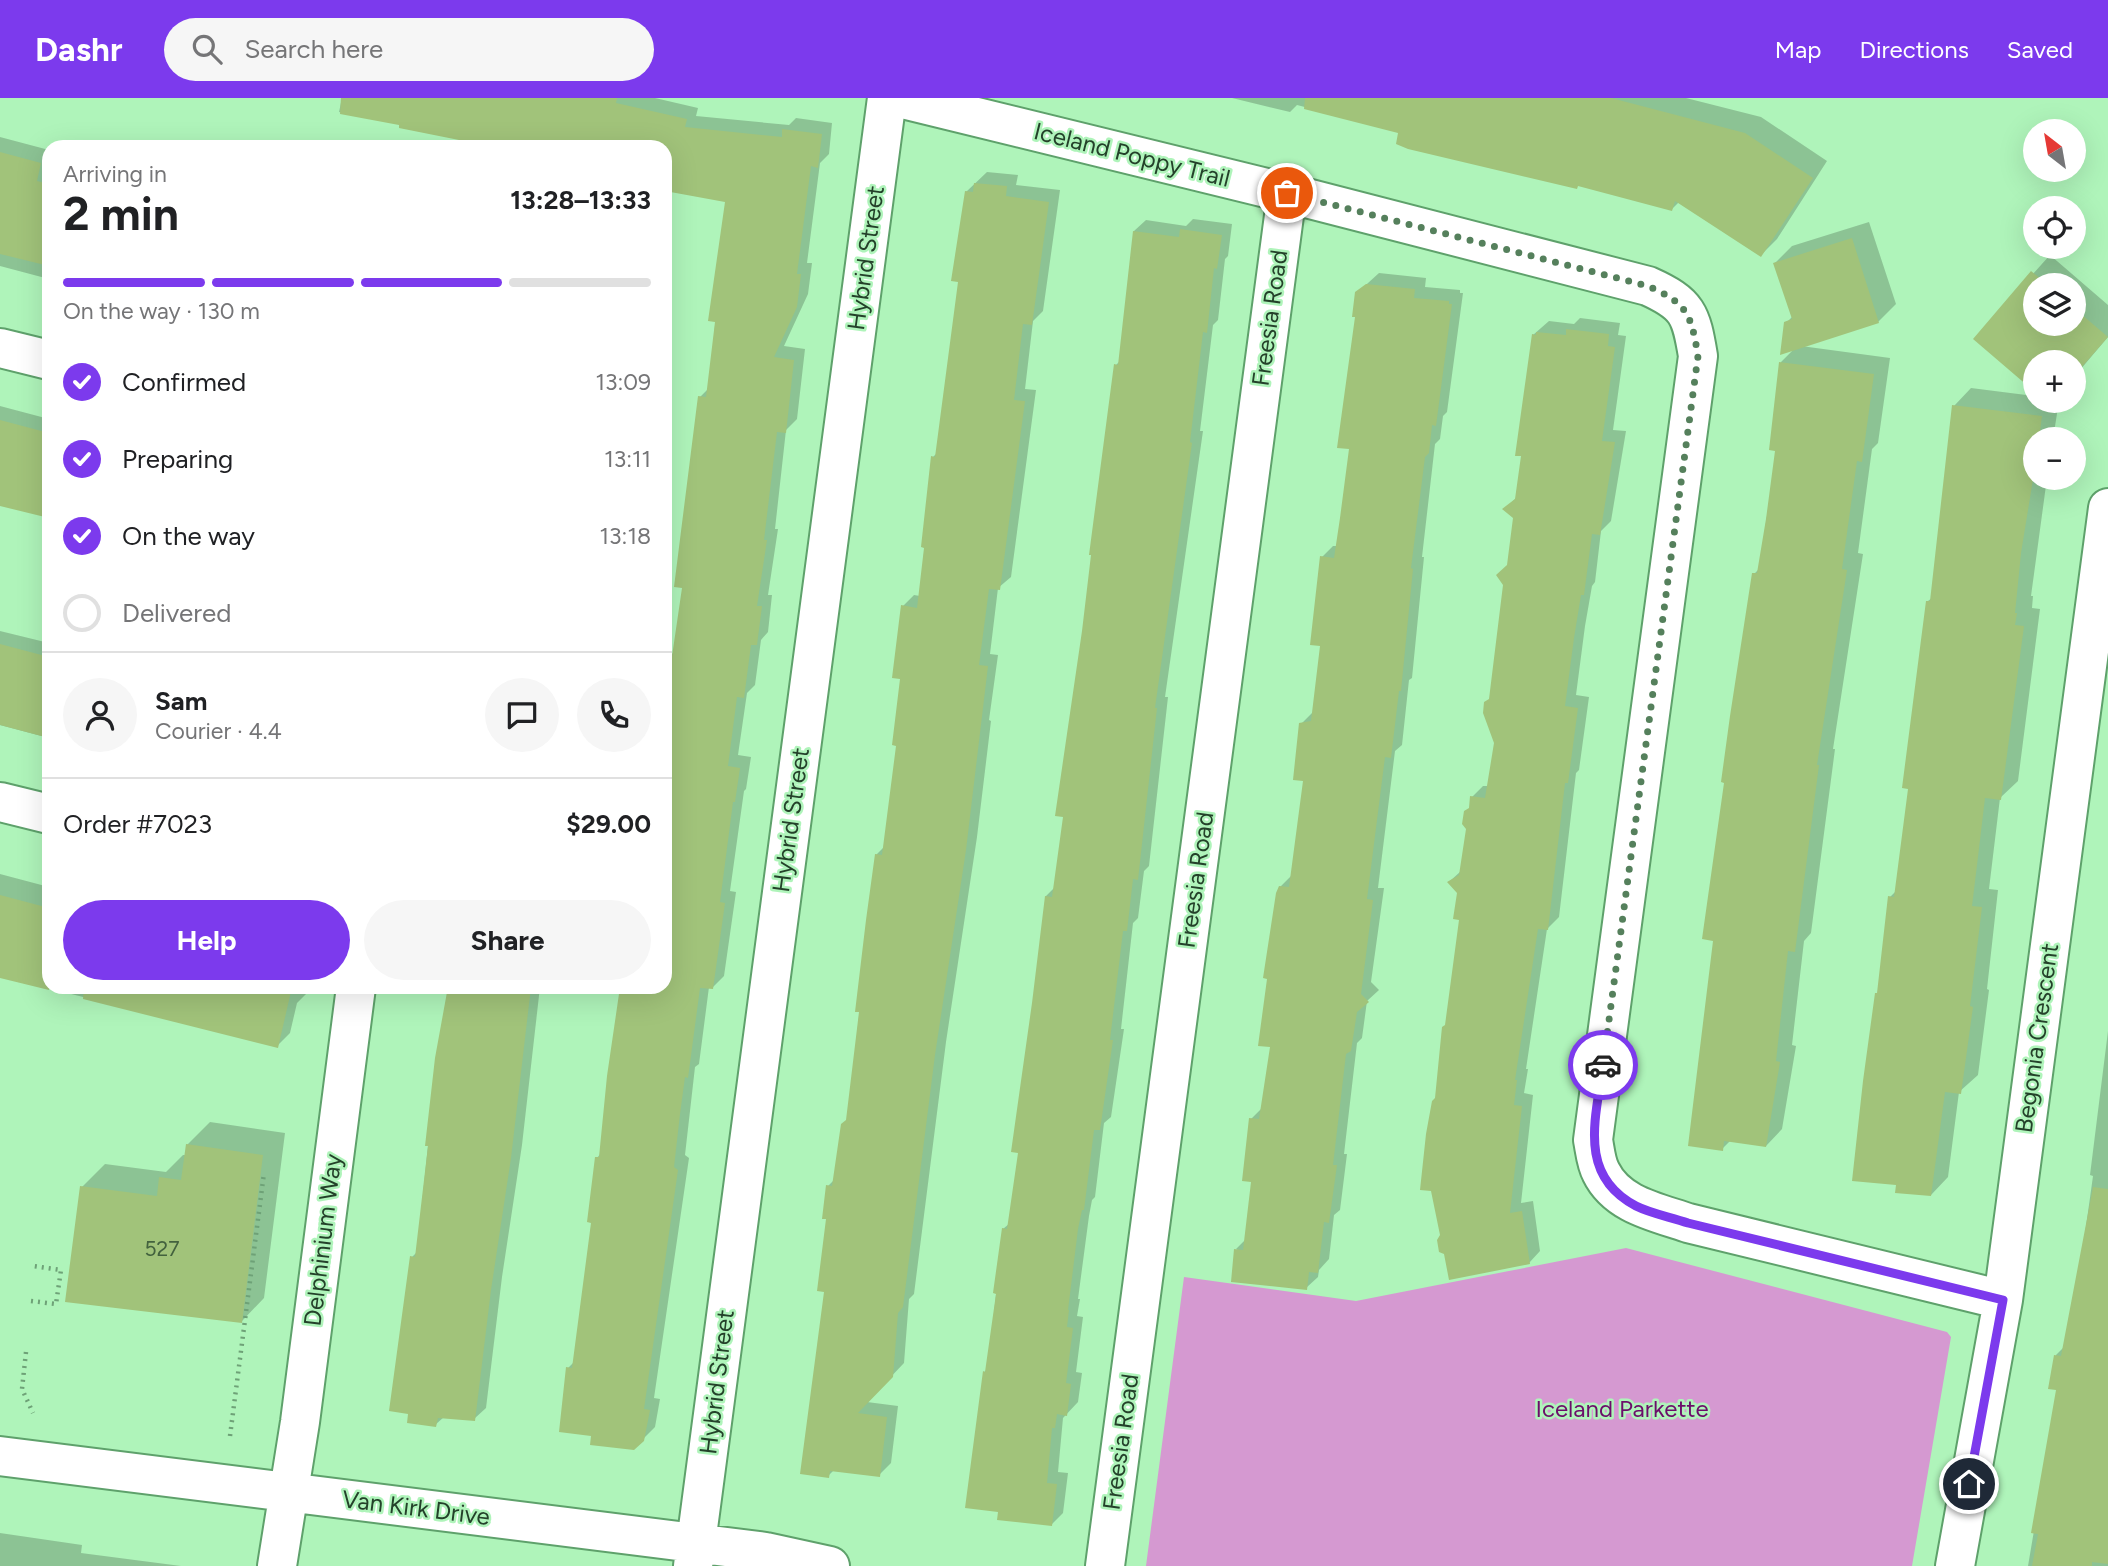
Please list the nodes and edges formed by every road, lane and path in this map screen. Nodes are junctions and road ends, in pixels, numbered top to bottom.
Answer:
1 (887, 98) edge
2 (899, 98) edge
3 (1287, 193) junction
4 (0, 348) edge
5 (42, 358) edge
6 (2108, 508) edge
7 (0, 802) edge
8 (42, 812) edge
9 (355, 994) edge
10 (264, 1173) dead end
11 (33, 1266) dead end
12 (2003, 1300) junction
13 (31, 1301) dead end
14 (26, 1352) dead end
15 (33, 1413) dead end
16 (230, 1436) dead end
17 (0, 1456) edge
18 (289, 1492) junction
19 (694, 1554) edge
20 (277, 1566) edge
21 (830, 1566) edge
22 (1105, 1566) edge
23 (1955, 1566) edge

1 - 19 street, Hybrid Street
2 - 3 street, Iceland Poppy Trail
3 - 12 street, Iceland Poppy Trail
3 - 22 street, Freesia Road
4 - 5 street
6 - 12 street, Begonia Crescent
7 - 8 street
9 - 18 street, Delphinium Way
10 - 16 path
11 - 13 path
12 - 23 street, Begonia Crescent
14 - 15 path
17 - 18 street, Van Kirk Drive
18 - 19 street, Van Kirk Drive
18 - 20 street, Delphinium Way
19 - 21 street, Van Kirk Drive

